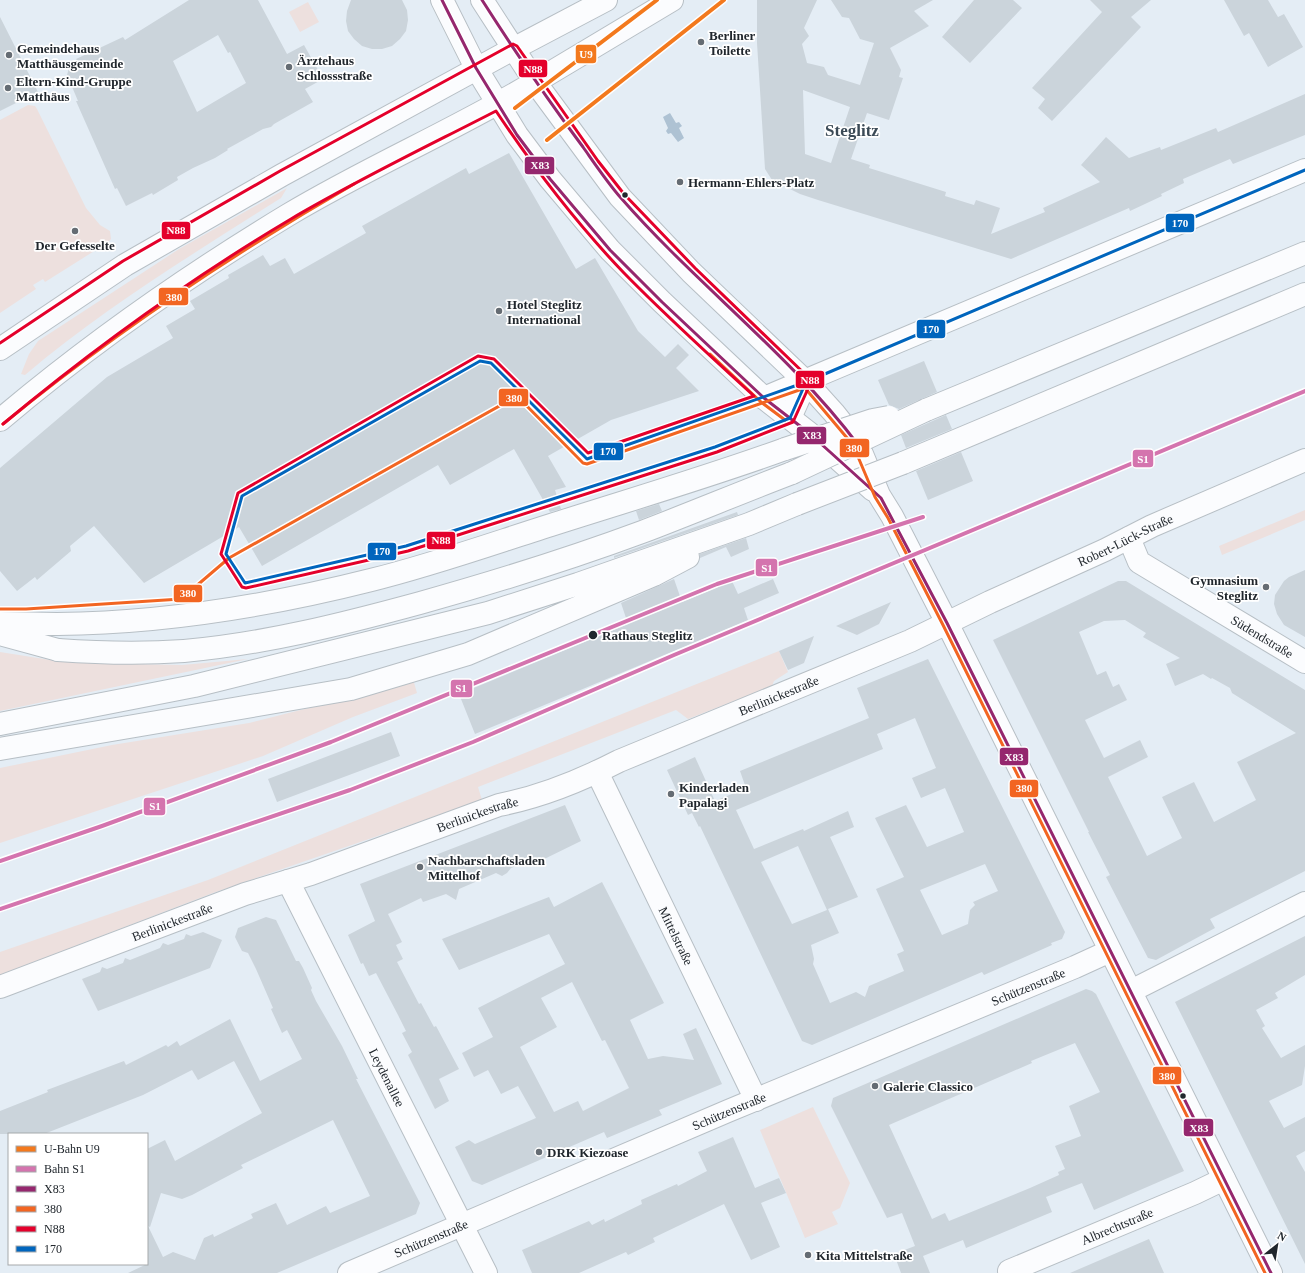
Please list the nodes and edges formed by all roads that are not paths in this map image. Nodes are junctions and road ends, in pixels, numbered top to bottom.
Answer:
1 (442, 0) edge
2 (482, 0) edge
3 (606, 0) edge
4 (672, 0) edge
5 (513, 49) junction
6 (476, 68) junction
7 (535, 82) junction
8 (498, 104) junction
9 (1305, 170) edge
10 (1305, 252) edge
11 (1305, 294) edge
12 (0, 350) edge
13 (806, 382) junction
14 (764, 398) junction
15 (926, 410) junction
16 (790, 418) junction
17 (0, 420) edge
18 (1305, 460) edge
19 (879, 495) junction
20 (749, 524) junction
21 (1129, 538) junction
22 (947, 623) junction
23 (1, 624) edge
24 (1305, 662) edge
25 (0, 724) edge
26 (0, 749) edge
27 (597, 772) junction
28 (288, 881) junction
29 (1305, 903) edge
30 (1110, 951) junction
31 (0, 987) edge
32 (1131, 991) junction
33 (756, 1100) junction
34 (1224, 1179) junction
35 (462, 1225) junction
36 (1009, 1271) dead end
37 (349, 1273) edge
38 (486, 1273) edge
39 (1272, 1273) edge

1 - 6 main road
2 - 5 main road
3 - 5 main road
4 - 7 main road
5 - 6 main road
5 - 7 main road
6 - 8 main road
6 - 12 main road
7 - 8 main road
7 - 13 main road
8 - 14 main road
8 - 17 main road
9 - 13 main road
10 - 15 main road
11 - 20 main road, bridge
13 - 14 main road
13 - 16 main road
13 - 19 main road
14 - 16 main road
15 - 23 main road, bridge
15 - 23 main road, bridge
16 - 19 main road
18 - 21 main road, Robert-Lück-Straße
19 - 22 main road
20 - 25 main road
20 - 26 main road
21 - 22 main road, Robert-Lück-Straße
21 - 24 main road, Südendstraße
22 - 27 main road, Berlinickestraße
22 - 30 main road
27 - 28 main road, Berlinickestraße
27 - 33 main road, Mittelstraße
28 - 31 main road, Berlinickestraße
28 - 35 main road, Leydenallee
29 - 32 main road
30 - 32 main road
30 - 33 main road, Schützenstraße
32 - 34 main road
33 - 35 main road, Schützenstraße
34 - 36 main road, Albrechtstraße
34 - 39 main road
35 - 37 main road, Schützenstraße
35 - 38 main road, Leydenallee

